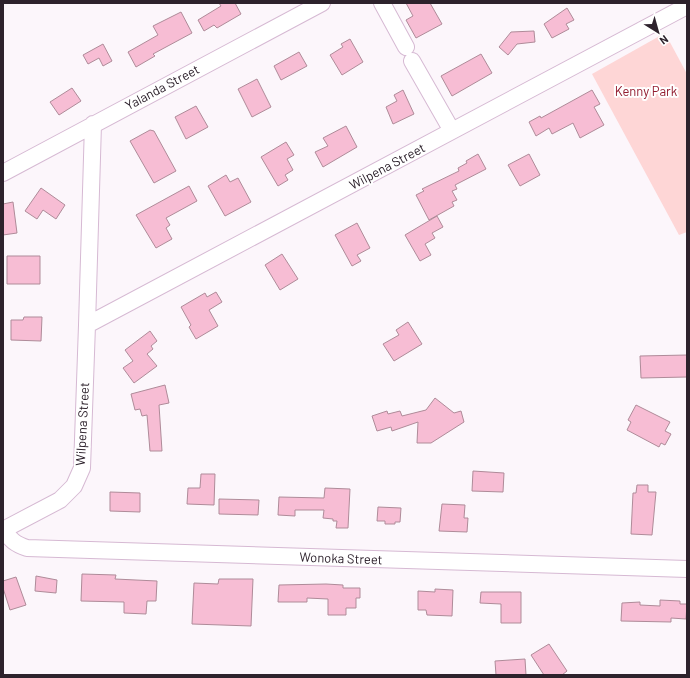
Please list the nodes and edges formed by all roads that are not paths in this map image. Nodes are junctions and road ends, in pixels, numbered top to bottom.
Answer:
1 (322, 3) edge
2 (382, 3) edge
3 (687, 6) edge
4 (93, 124) junction
5 (452, 131) junction
6 (3, 173) edge
7 (87, 326) junction
8 (4, 529) edge
9 (687, 569) edge

1 - 4 street, Yalanda Street
2 - 5 street
3 - 5 street, Wilpena Street
4 - 6 street, Yalanda Street
4 - 7 street, Wilpena Street
5 - 7 street, Wilpena Street
7 - 8 street, Wilpena Street
8 - 9 street, Wonoka Street

